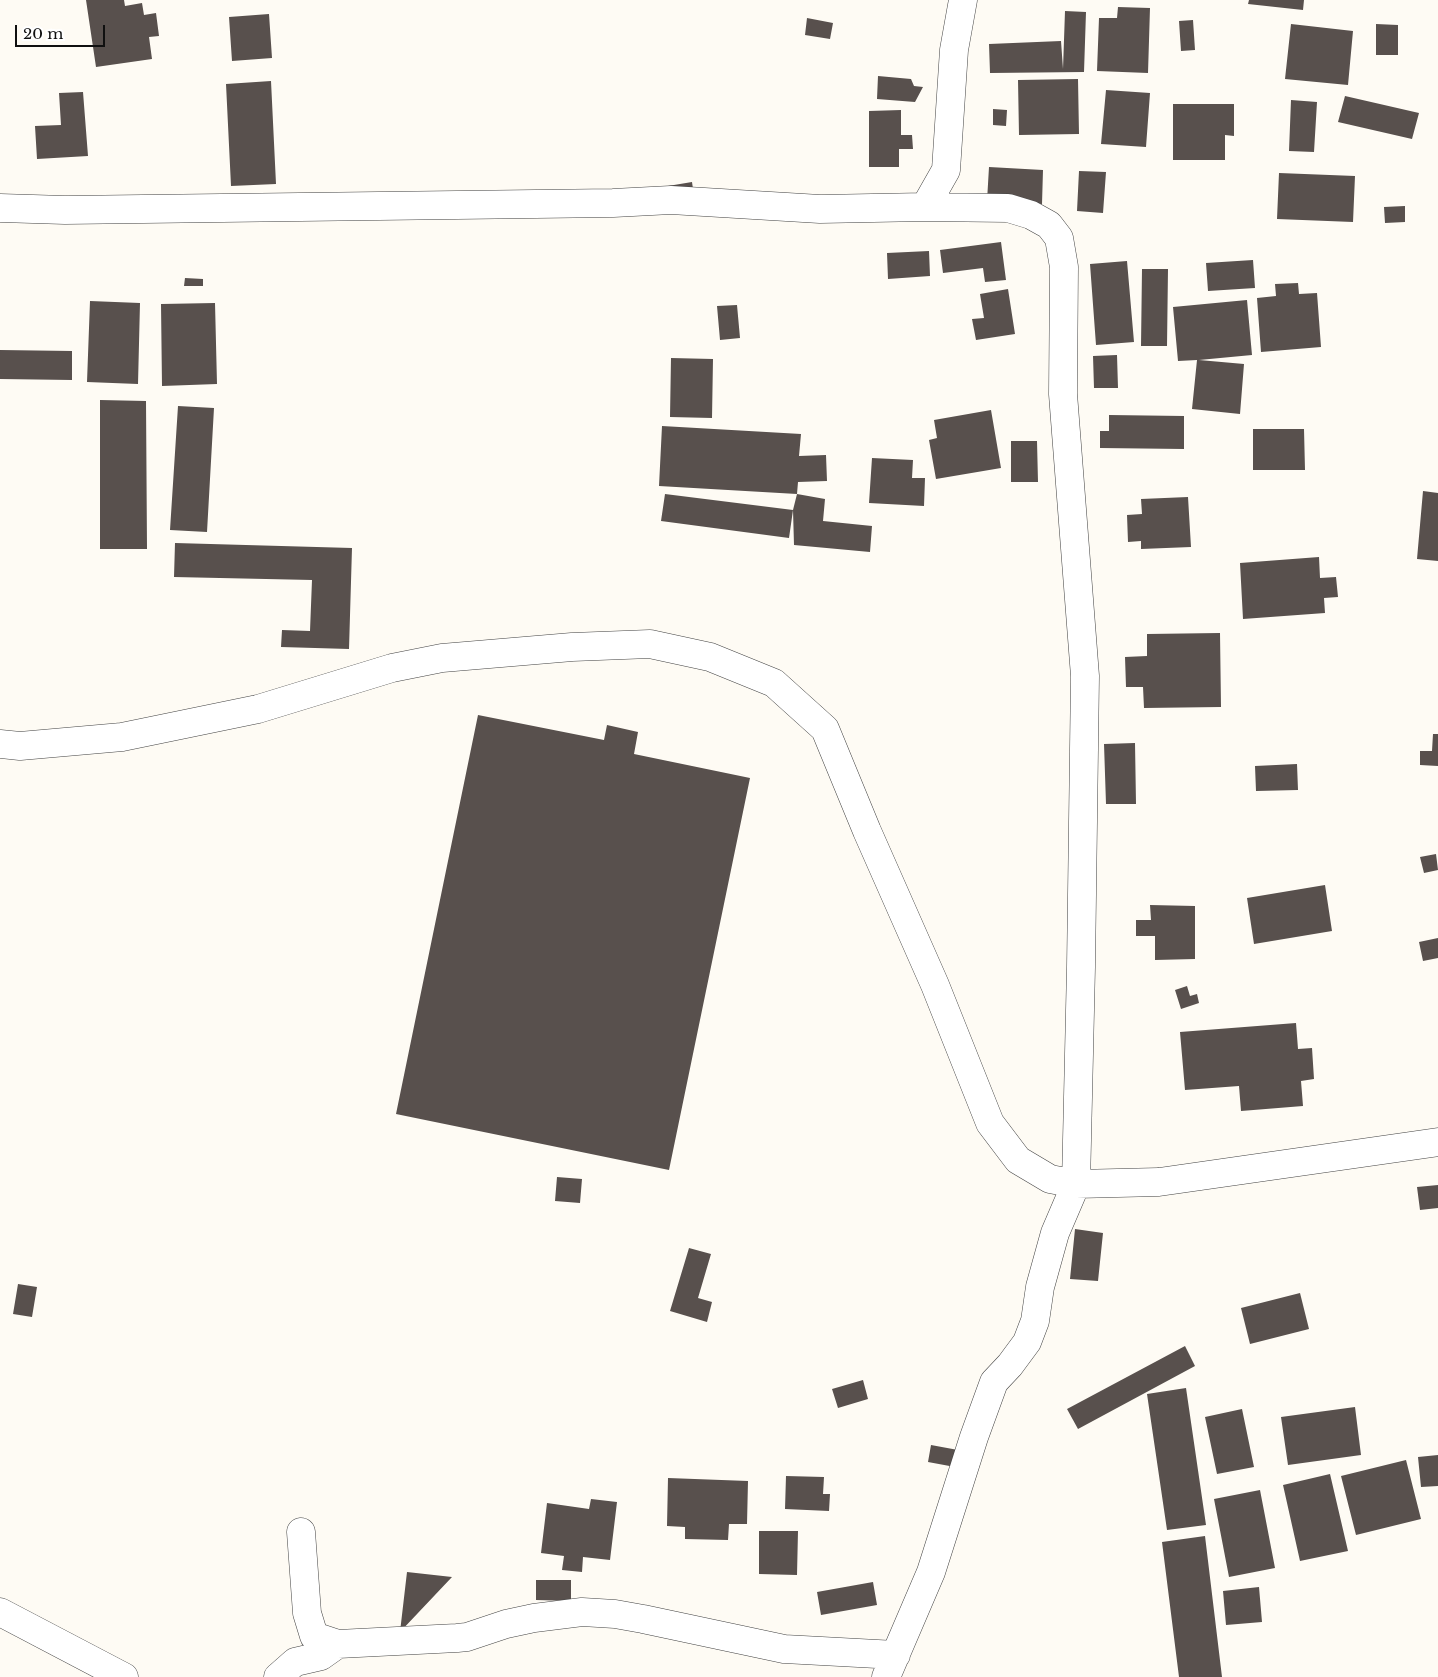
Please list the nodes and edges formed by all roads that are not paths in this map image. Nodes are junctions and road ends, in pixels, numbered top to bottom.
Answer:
1 (963, 0) edge
2 (946, 170) junction
3 (925, 207) junction
4 (966, 207) junction
5 (0, 208) edge
6 (0, 744) edge
7 (1438, 1142) edge
8 (1076, 1184) junction
9 (301, 1532) dead end
10 (0, 1612) edge
11 (307, 1613) junction
12 (338, 1644) junction
13 (891, 1666) edge
14 (286, 1670) edge
15 (124, 1677) edge

1 - 2 street
2 - 3 street
2 - 4 street
3 - 4 street
3 - 5 street
4 - 8 street
6 - 8 street
7 - 8 street
8 - 13 street
9 - 11 street
10 - 15 street
11 - 12 street
11 - 14 street
12 - 13 street
12 - 14 street

